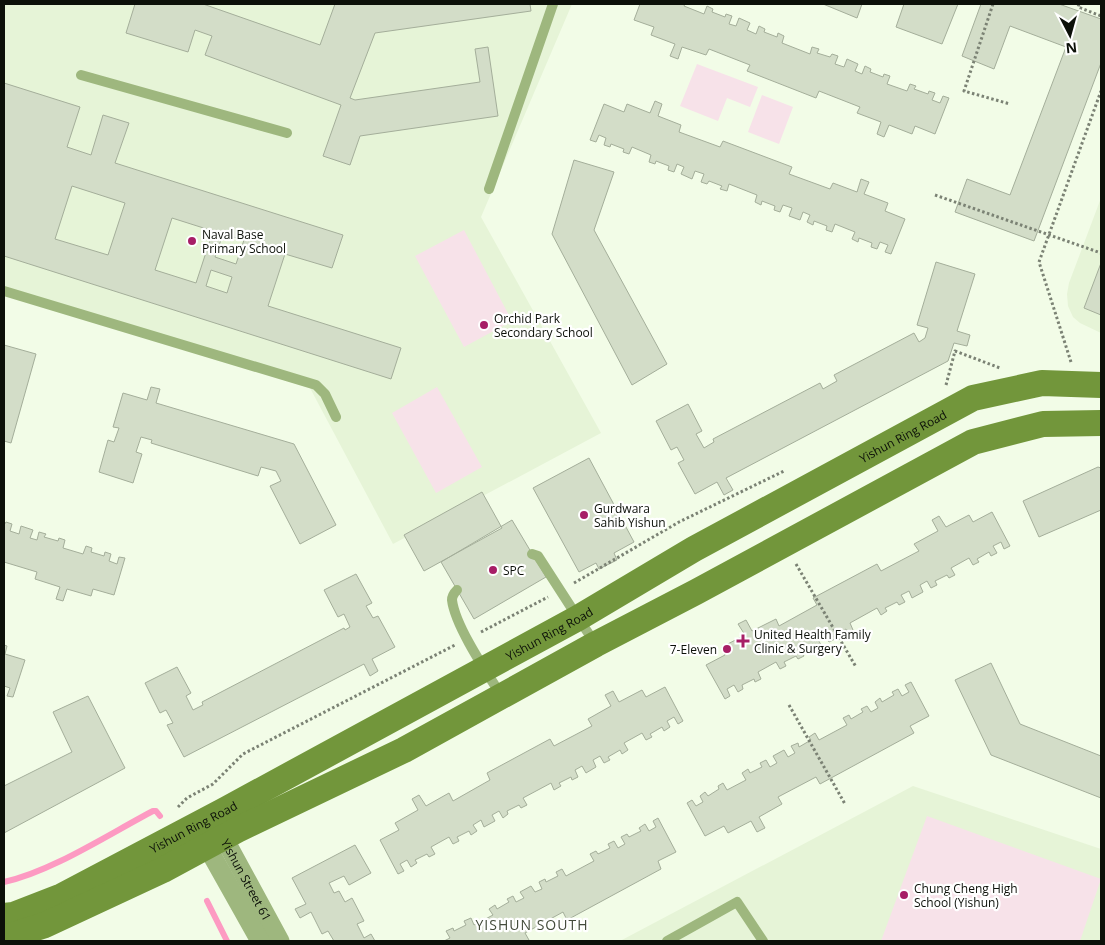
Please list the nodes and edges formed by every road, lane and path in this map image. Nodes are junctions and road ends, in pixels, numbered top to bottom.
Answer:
1 (553, 4) edge
2 (993, 4) edge
3 (1080, 4) edge
4 (1101, 16) edge
5 (81, 75) dead end
6 (1101, 91) edge
7 (1010, 104) dead end
8 (286, 133) dead end
9 (488, 189) dead end
10 (934, 195) dead end
11 (1048, 234) junction
12 (1101, 253) edge
13 (4, 291) edge
14 (1073, 368) dead end
15 (1006, 370) dead end
16 (1101, 385) edge
17 (946, 387) dead end
18 (336, 418) dead end
19 (1101, 423) edge
20 (785, 471) dead end
21 (532, 554) dead end
22 (794, 562) dead end
23 (457, 590) dead end
24 (561, 590) junction
25 (578, 618) junction
26 (468, 638) junction
27 (596, 644) junction
28 (856, 667) dead end
29 (484, 669) junction
30 (502, 696) junction
31 (789, 705) dead end
32 (845, 804) dead end
33 (177, 809) dead end
34 (210, 832) junction
35 (4, 916) edge
36 (4, 938) edge
37 (260, 941) edge
38 (280, 941) edge
39 (668, 941) edge
40 (763, 941) edge

1 - 9 lane
2 - 7 path
3 - 4 path
5 - 8 lane
6 - 11 path
10 - 11 path
11 - 12 path
11 - 14 path
13 - 18 lane
15 - 17 path
16 - 25 main road, Yishun Ring Road
19 - 27 main road, Yishun Ring Road
20 - 24 path
21 - 24 lane
22 - 28 path
23 - 26 lane
24 - 25 lane
24 - 26 path
25 - 27 lane
25 - 29 main road, Yishun Ring Road
26 - 29 lane
26 - 33 path
27 - 30 main road, Yishun Ring Road
29 - 30 lane
29 - 34 main road, Yishun Ring Road
30 - 34 main road, Yishun Ring Road
31 - 32 path
34 - 35 main road, Yishun Ring Road
34 - 36 main road, Yishun Ring Road
34 - 37 street, Yishun Street 61
34 - 38 street, Yishun Street 61
39 - 40 lane

